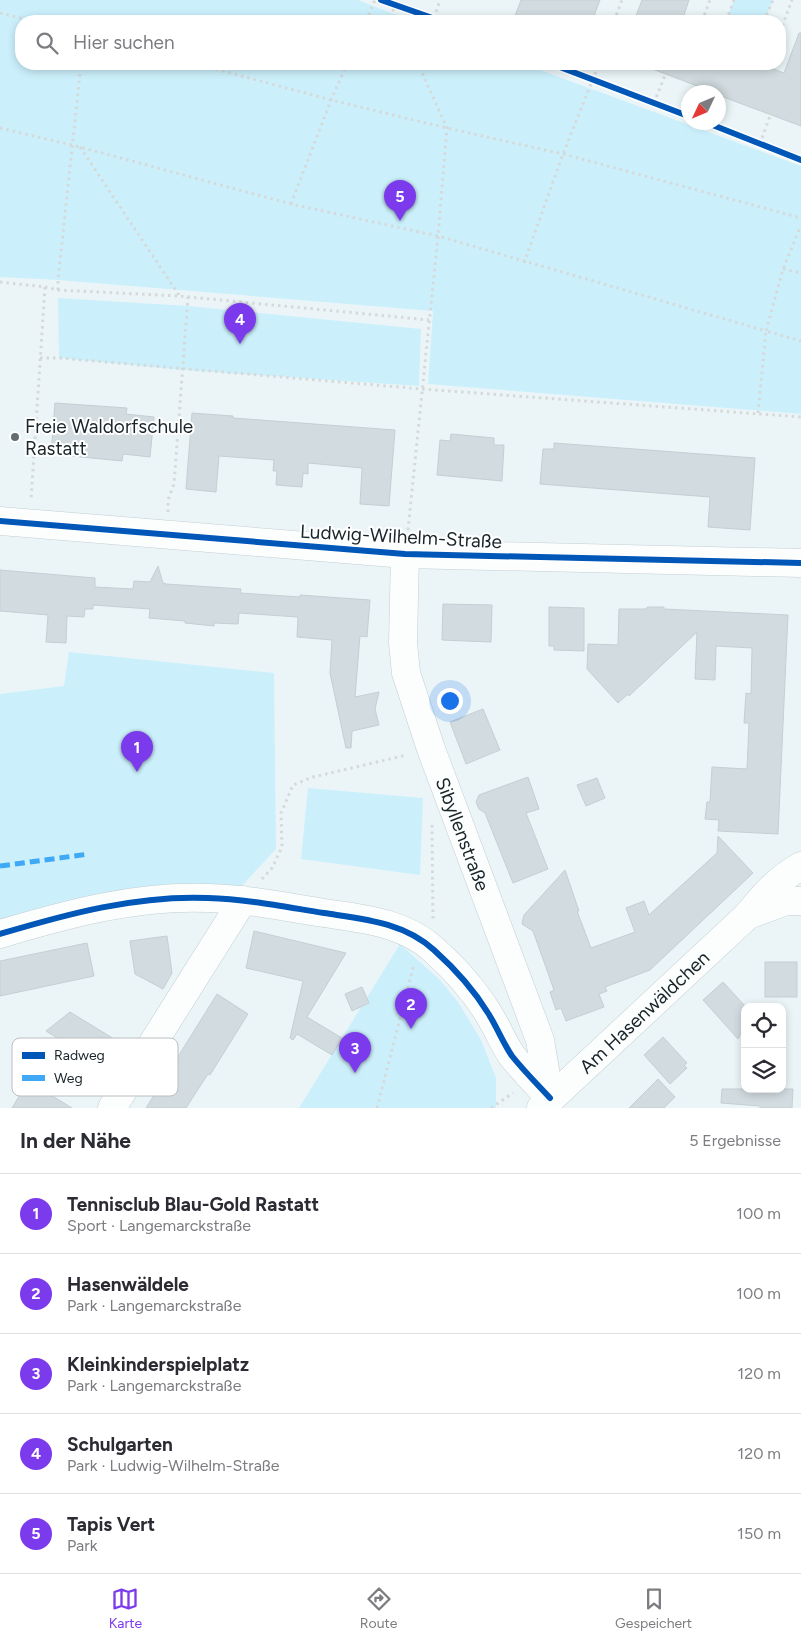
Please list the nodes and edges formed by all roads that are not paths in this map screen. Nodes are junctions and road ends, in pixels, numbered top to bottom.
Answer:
1 (0, 521) edge
2 (801, 547) edge
3 (405, 554) junction
4 (801, 563) edge
5 (801, 576) edge
6 (801, 866) edge
7 (243, 900) junction
8 (801, 901) edge
9 (748, 915) junction
10 (0, 934) edge
11 (156, 1038) edge
12 (120, 1096) edge
13 (548, 1105) edge
14 (112, 1108) edge

1 - 3 street, Ludwig-Wilhelm-Straße
2 - 4 street
3 - 4 street, Ludwig-Wilhelm-Straße
3 - 13 street, Sibyllenstraße
4 - 5 street
6 - 9 street, Am Hasenwäldchen
7 - 10 street
7 - 11 street
7 - 13 street
8 - 9 street, Am Hasenwäldchen
9 - 13 street, Am Hasenwäldchen
12 - 14 street

